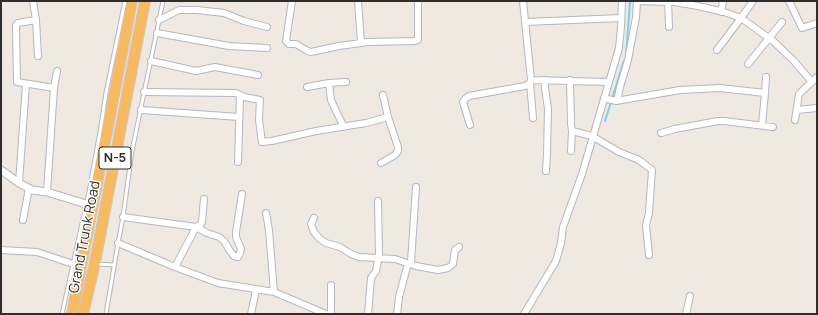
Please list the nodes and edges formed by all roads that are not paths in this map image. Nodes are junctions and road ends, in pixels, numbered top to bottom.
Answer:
1 (33, 1) edge
2 (125, 1) edge
3 (132, 1) edge
4 (145, 1) edge
5 (163, 1) edge
6 (292, 1) edge
7 (358, 1) edge
8 (418, 1) edge
9 (523, 1) edge
10 (622, 1) edge
11 (637, 1) edge
12 (723, 1) edge
13 (753, 1) edge
14 (789, 1) edge
15 (668, 2) edge
16 (721, 12) junction
17 (621, 18) junction
18 (741, 18) junction
19 (36, 20) junction
20 (159, 20) junction
21 (525, 22) junction
22 (782, 22) dead end
23 (817, 23) edge
24 (267, 27) dead end
25 (668, 27) dead end
26 (157, 32) junction
27 (627, 33) junction
28 (769, 39) junction
29 (362, 43) junction
30 (267, 48) dead end
31 (717, 50) dead end
32 (38, 56) dead end
33 (151, 61) junction
34 (748, 64) dead end
35 (57, 71) dead end
36 (258, 75) dead end
37 (766, 76) dead end
38 (815, 79) edge
39 (544, 80) junction
40 (570, 80) junction
41 (530, 81) junction
42 (346, 82) dead end
43 (608, 82) junction
44 (329, 83) junction
45 (26, 84) junction
46 (307, 87) dead end
47 (54, 88) junction
48 (144, 92) junction
49 (765, 93) junction
50 (383, 95) dead end
51 (240, 96) junction
52 (606, 99) junction
53 (616, 101) junction
54 (817, 108) edge
55 (141, 110) junction
56 (796, 110) junction
57 (239, 116) junction
58 (388, 117) junction
59 (533, 118) dead end
60 (795, 120) dead end
61 (470, 124) dead end
62 (762, 125) junction
63 (344, 127) junction
64 (774, 127) dead end
65 (572, 131) junction
66 (661, 133) dead end
67 (594, 137) junction
68 (116, 149) junction
69 (132, 151) junction
70 (570, 151) dead end
71 (238, 162) dead end
72 (381, 163) dead end
73 (1, 170) edge
74 (546, 171) dead end
75 (20, 183) junction
76 (416, 187) dead end
77 (29, 188) junction
78 (47, 192) junction
79 (242, 194) dead end
80 (204, 199) dead end
81 (378, 201) dead end
82 (86, 204) junction
83 (266, 213) dead end
84 (123, 217) junction
85 (314, 218) dead end
86 (23, 220) dead end
87 (196, 227) junction
88 (118, 243) junction
89 (459, 247) dead end
90 (1, 250) edge
91 (649, 255) dead end
92 (378, 258) junction
93 (77, 264) junction
94 (410, 264) junction
95 (94, 265) junction
96 (114, 265) junction
97 (174, 267) junction
98 (331, 284) dead end
99 (256, 290) junction
100 (274, 292) junction
101 (690, 296) dead end
102 (70, 300) junction
103 (311, 312) edge
104 (62, 314) edge
105 (72, 314) edge
106 (83, 314) edge
107 (106, 314) edge
108 (251, 314) edge
109 (326, 314) edge
110 (331, 314) edge
111 (368, 314) edge
112 (397, 314) edge
113 (524, 314) edge
114 (686, 314) edge

1 - 19 street
2 - 82 lane
3 - 93 highway, Grand Trunk Road / N-5
4 - 68 highway, Grand Trunk Road / N-5
5 - 20 lane
6 - 29 street
7 - 29 street
8 - 29 street
9 - 21 street
10 - 17 street
11 - 15 street
11 - 27 street
12 - 16 street
13 - 18 street
14 - 23 street
15 - 16 street
15 - 25 street
16 - 18 street
17 - 21 street
17 - 27 street
18 - 28 street
18 - 31 street
19 - 32 street
19 - 45 street
20 - 24 street
20 - 26 lane
21 - 41 street
22 - 28 street
26 - 30 street
26 - 33 lane
27 - 43 street
27 - 53 street
28 - 34 street
28 - 38 street
33 - 36 street
33 - 48 lane
35 - 47 street
37 - 49 street
38 - 56 street
39 - 40 street
39 - 41 street
39 - 74 street
40 - 43 street
40 - 65 street
41 - 59 street
41 - 61 street
42 - 44 street
43 - 52 street
44 - 46 street
44 - 63 street
45 - 47 street
45 - 75 street
47 - 78 street
48 - 51 street
48 - 55 lane
49 - 53 street
49 - 62 street
50 - 58 street
51 - 57 street
51 - 63 street
52 - 53 street
52 - 67 street
54 - 56 street
55 - 57 street
55 - 69 lane
56 - 60 street
57 - 71 street
58 - 63 street
58 - 72 street
62 - 64 street
62 - 66 street
65 - 67 street
65 - 70 street
67 - 91 street
67 - 113 street
68 - 69 lane
68 - 95 highway, Grand Trunk Road / N-5
69 - 84 lane
73 - 75 street
75 - 77 street
76 - 94 street
77 - 78 street
77 - 86 street
78 - 82 street
79 - 87 street
80 - 87 street
81 - 92 street
82 - 93 lane
83 - 100 street
84 - 87 street
84 - 88 lane
85 - 92 street
87 - 97 street
88 - 96 lane
88 - 97 street
89 - 94 street
90 - 93 street
92 - 94 street
92 - 111 street
93 - 95 highway
93 - 102 highway, Grand Trunk Road / N-5
94 - 112 street
95 - 96 lane
95 - 106 highway, Grand Trunk Road / N-5
96 - 107 lane
97 - 99 street
98 - 110 street
99 - 100 street
99 - 108 street
100 - 103 street
101 - 114 street
102 - 104 lane
102 - 105 highway, Grand Trunk Road / N-5
103 - 109 street

